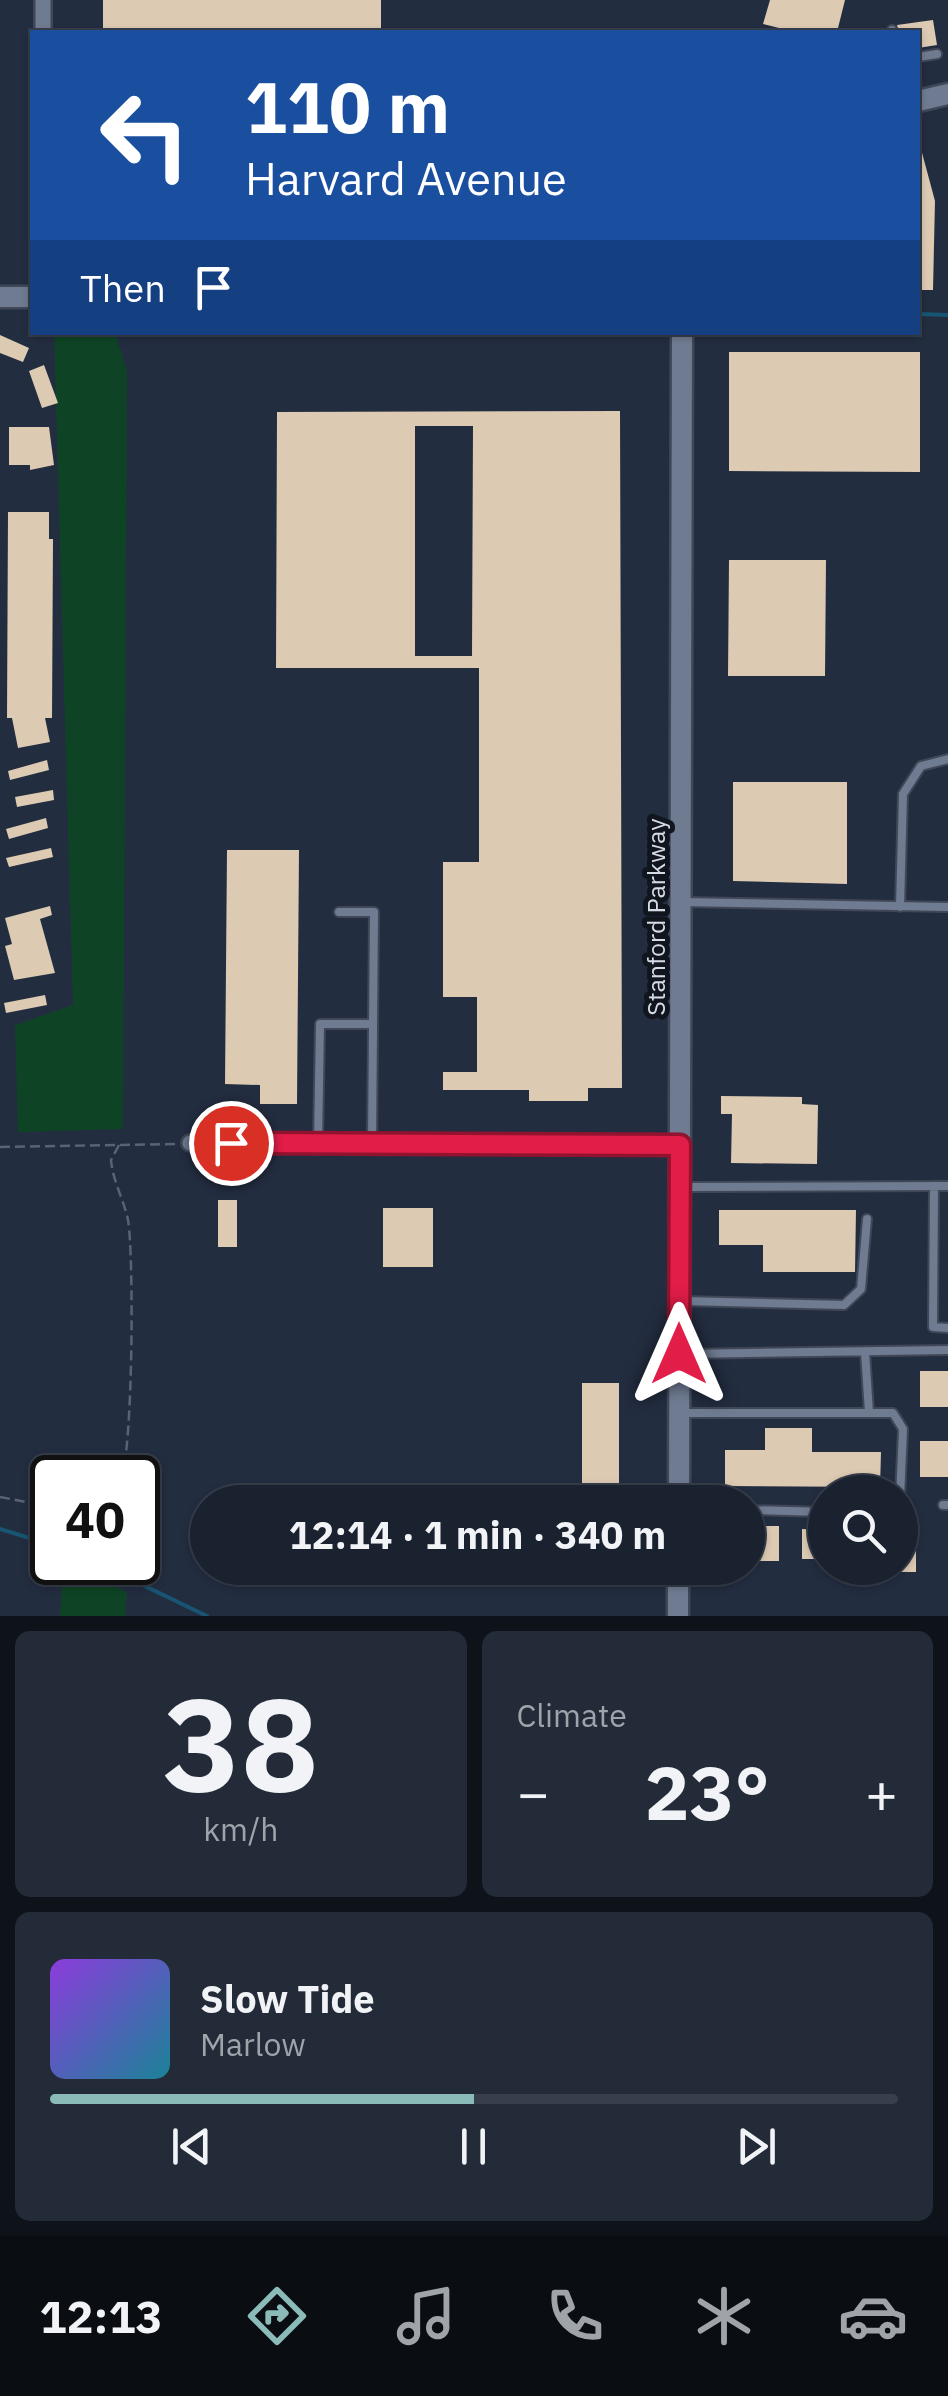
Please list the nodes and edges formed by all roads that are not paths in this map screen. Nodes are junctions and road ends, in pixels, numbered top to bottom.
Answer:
1 (43, 0) edge
2 (43, 30) edge
3 (936, 54) dead end
4 (920, 57) edge
5 (948, 94) edge
6 (920, 101) edge
7 (0, 296) edge
8 (30, 296) edge
9 (682, 335) edge
10 (948, 759) edge
11 (681, 902) junction
12 (900, 906) junction
13 (948, 907) edge
14 (339, 912) dead end
15 (373, 1024) junction
16 (190, 1143) road end
17 (318, 1143) junction
18 (372, 1144) junction
19 (680, 1145) junction
20 (934, 1186) junction
21 (948, 1186) edge
22 (679, 1188) junction
23 (867, 1219) dead end
24 (679, 1300) junction
25 (948, 1328) edge
26 (948, 1350) edge
27 (864, 1352) junction
28 (679, 1354) junction
29 (869, 1412) junction
30 (679, 1413) junction
31 (901, 1475) edge
32 (678, 1485) edge
33 (765, 1510) edge
34 (808, 1512) edge
35 (678, 1585) edge
36 (678, 1616) edge

1 - 2 street
3 - 4 lane
5 - 6 street
7 - 8 street
9 - 11 street, Stanford Parkway
10 - 12 lane
11 - 12 lane
11 - 19 street, Stanford Parkway
12 - 13 lane
14 - 15 lane
15 - 17 lane
15 - 18 lane
16 - 17 street
17 - 18 street
18 - 19 street
19 - 22 street, Stanford Parkway
20 - 21 lane
20 - 22 lane
20 - 25 lane
22 - 24 street, Stanford Parkway
23 - 24 lane
24 - 28 street, Stanford Parkway
26 - 27 lane
27 - 28 lane
27 - 29 lane
28 - 30 street, Stanford Parkway
29 - 30 lane
29 - 31 lane
30 - 32 street, Stanford Parkway
33 - 34 lane
35 - 36 street

